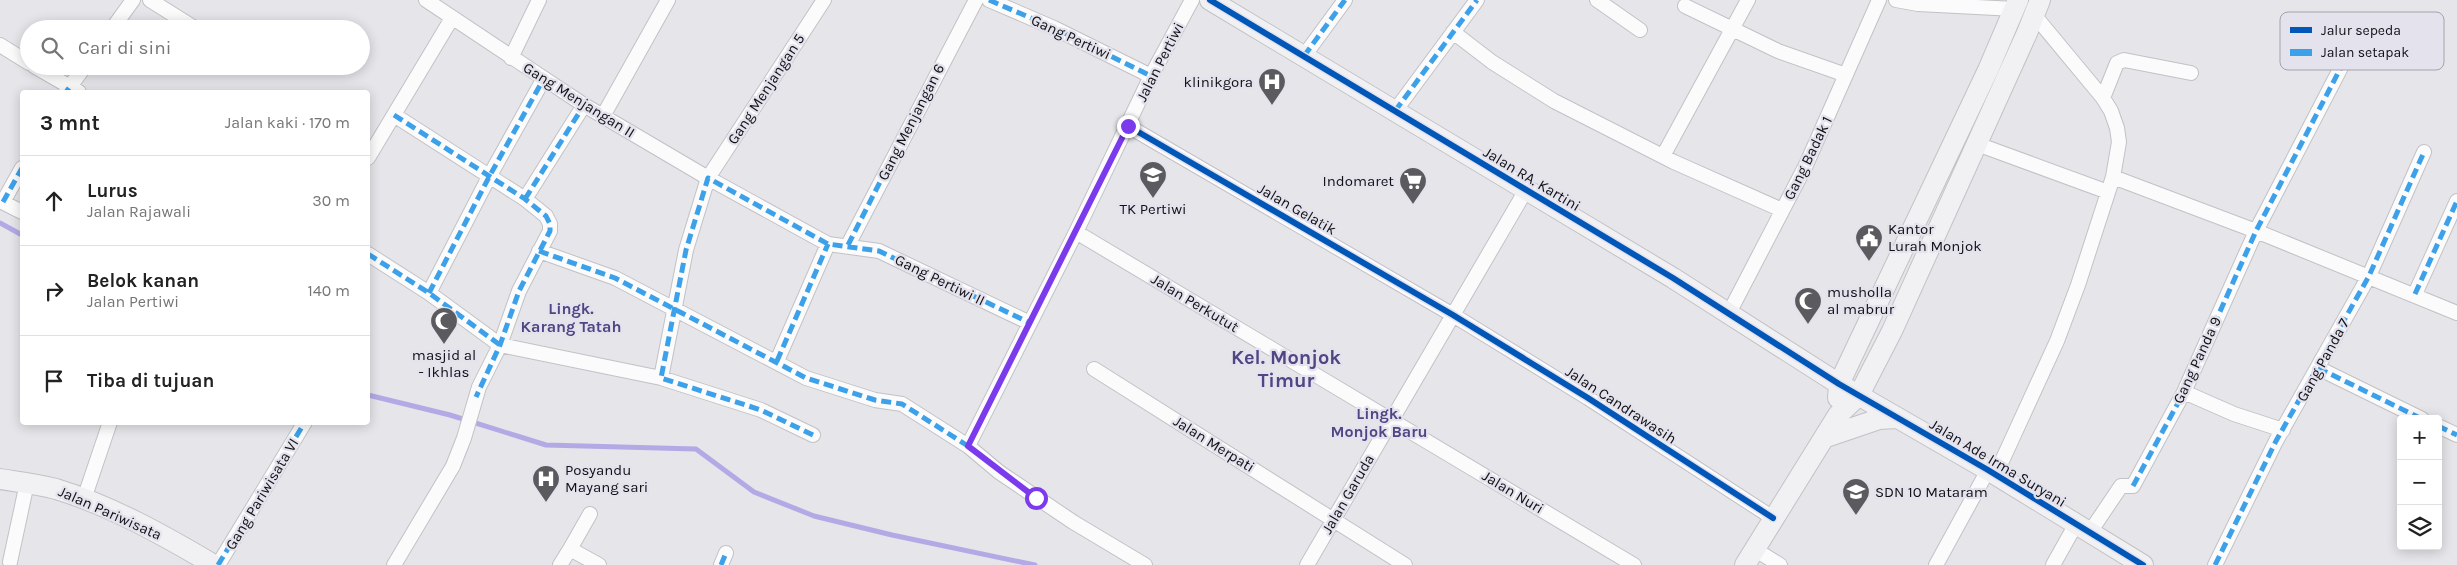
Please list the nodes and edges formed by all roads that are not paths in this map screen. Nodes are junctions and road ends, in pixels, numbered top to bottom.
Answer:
1 (133, 0) edge
2 (150, 0) edge
3 (426, 0) edge
4 (539, 0) edge
5 (668, 0) edge
6 (824, 0) edge
7 (976, 0) edge
8 (989, 0) edge
9 (1192, 0) edge
10 (1210, 0) edge
11 (1346, 0) edge
12 (1477, 0) edge
13 (1597, 0) edge
14 (1748, 0) edge
15 (1879, 0) edge
16 (1896, 0) edge
17 (1919, 2) edge
18 (2017, 4) edge
19 (1685, 6) dead end
20 (2038, 8) edge
21 (452, 18) junction
22 (119, 20) edge
23 (182, 20) edge
24 (1640, 30) dead end
25 (1732, 30) junction
26 (1453, 32) junction
27 (0, 45) edge
28 (1304, 56) junction
29 (20, 57) edge
30 (511, 58) junction
31 (2340, 70) edge
32 (2191, 73) dead end
33 (48, 75) edge
34 (80, 75) edge
35 (1846, 75) junction
36 (1151, 76) junction
37 (543, 80) junction
38 (70, 90) edge
39 (73, 90) edge
40 (2103, 98) junction
41 (584, 105) junction
42 (1395, 111) junction
43 (394, 115) junction
44 (603, 116) junction
45 (1128, 126) junction
46 (1977, 144) junction
47 (2424, 152) dead end
48 (370, 155) edge
49 (1663, 156) junction
50 (20, 171) edge
51 (489, 177) junction
52 (2113, 177) junction
53 (708, 178) junction
54 (1526, 190) junction
55 (2108, 192) junction
56 (525, 200) junction
57 (2457, 200) edge
58 (1, 201) edge
59 (1782, 210) junction
60 (20, 211) edge
61 (2256, 231) junction
62 (1076, 232) junction
63 (828, 244) junction
64 (848, 245) junction
65 (539, 251) junction
66 (370, 255) edge
67 (2370, 276) junction
68 (429, 293) junction
69 (2415, 294) junction
70 (676, 310) junction
71 (1729, 313) junction
72 (2457, 313) edge
73 (1453, 315) junction
74 (1030, 323) junction
75 (500, 345) junction
76 (777, 361) junction
77 (2318, 368) junction
78 (1094, 369) dead end
79 (660, 378) junction
80 (1839, 384) junction
81 (2184, 392) junction
82 (1859, 395) junction
83 (1838, 415) junction
84 (2414, 415) edge
85 (1897, 418) junction
86 (1392, 419) junction
87 (109, 425) edge
88 (303, 425) edge
89 (2442, 428) edge
90 (2283, 430) junction
91 (813, 435) dead end
92 (2457, 435) edge
93 (1826, 437) junction
94 (968, 446) junction
95 (1992, 472) junction
96 (0, 479) edge
97 (27, 483) junction
98 (84, 499) junction
99 (590, 514) dead end
100 (1773, 518) junction
101 (1334, 519) junction
102 (2083, 528) junction
103 (570, 549) junction
104 (1749, 557) edge
105 (10, 562) dead end
106 (216, 565) edge
107 (394, 565) edge
108 (560, 565) edge
109 (599, 565) edge
110 (1145, 565) edge
111 (1307, 565) edge
112 (1405, 565) edge
113 (1634, 565) edge
114 (1780, 565) edge
115 (1936, 565) edge
116 (2053, 565) edge
117 (2143, 565) edge
118 (2215, 565) edge

1 - 22 street
2 - 23 street
3 - 21 street, Gang Menjangan II
4 - 30 street
5 - 44 street
6 - 53 street, Gang Menjangan 5
7 - 64 street, Gang Menjangan 6
8 - 36 street, Gang Pertiwi
9 - 36 street, Jalan Pertiwi
10 - 28 street, Jalan RA. Kartini
11 - 28 street
12 - 26 street
13 - 24 street
14 - 25 street
15 - 35 street, Gang Badak 1
16 - 17 street
17 - 18 street
18 - 80 street
19 - 25 street
20 - 40 street
20 - 46 street
21 - 30 street, Gang Menjangan II
21 - 43 street
25 - 35 street
25 - 49 street
26 - 42 street
26 - 49 street
27 - 29 street
28 - 42 street, Jalan RA. Kartini
30 - 37 street, Gang Menjangan II
31 - 61 street, Gang Panda 9
32 - 40 street
33 - 38 street
34 - 39 street
35 - 59 street, Gang Badak 1
36 - 45 street, Jalan Pertiwi
37 - 41 street, Gang Menjangan II
37 - 51 street
40 - 52 street
41 - 44 street, Gang Menjangan II
41 - 56 street
42 - 54 street, Jalan RA. Kartini
43 - 48 street
43 - 51 street
44 - 53 street, Gang Menjangan II
45 - 62 street, Jalan Pertiwi
45 - 73 street, Jalan Gelatik
46 - 55 street
46 - 82 street
47 - 67 street, Gang Panda 7
49 - 59 street
50 - 58 street
51 - 56 street
51 - 68 street
52 - 55 street
52 - 61 street
53 - 63 street, Gang Menjangan II
53 - 70 street, Gang Menjangan 5
54 - 71 street, Jalan RA. Kartini
54 - 73 street, Jalan Garuda
55 - 95 street
56 - 65 street
57 - 69 street
58 - 60 street
59 - 71 street, Gang Badak 1
61 - 67 street
61 - 81 street, Gang Panda 9
62 - 74 street, Jalan Pertiwi
62 - 86 street, Jalan Perkutut
63 - 64 street, Gang Pertiwi II
63 - 76 street
64 - 74 street, Gang Pertiwi II
65 - 70 street
65 - 75 street
66 - 68 street
67 - 69 street
67 - 77 street, Gang Panda 7
68 - 75 street
69 - 72 street
70 - 76 street
70 - 79 street, Gang Menjangan 5
71 - 80 street, Jalan RA. Kartini
73 - 86 street, Jalan Garuda
73 - 100 street, Jalan Candrawasih
74 - 94 street, Jalan Pertiwi
75 - 79 street
75 - 107 street
76 - 94 street
77 - 84 street
77 - 90 street, Gang Panda 7
78 - 101 street, Jalan Merpati
79 - 91 street
80 - 82 street, Jalan Ade Irma Suryani
80 - 83 street
81 - 90 street
81 - 102 street, Gang Panda 9
82 - 83 street
82 - 85 street, Jalan Ade Irma Suryani
83 - 93 street
85 - 93 street
85 - 95 street, Jalan Ade Irma Suryani
86 - 101 street, Jalan Garuda
86 - 113 street, Jalan Nuri
87 - 98 street
88 - 106 street, Gang Pariwisata VI
89 - 92 street
90 - 118 street, Gang Panda 7
93 - 100 street
94 - 110 street
95 - 102 street, Jalan Ade Irma Suryani
95 - 115 street
96 - 97 street, Jalan Pariwisata
97 - 98 street, Jalan Pariwisata
97 - 105 street
98 - 106 street, Jalan Pariwisata
99 - 103 street
100 - 104 street
101 - 111 street, Jalan Garuda
101 - 112 street, Jalan Merpati
102 - 116 street
102 - 117 street, Jalan Ade Irma Suryani
103 - 108 street
103 - 109 street
104 - 114 street

